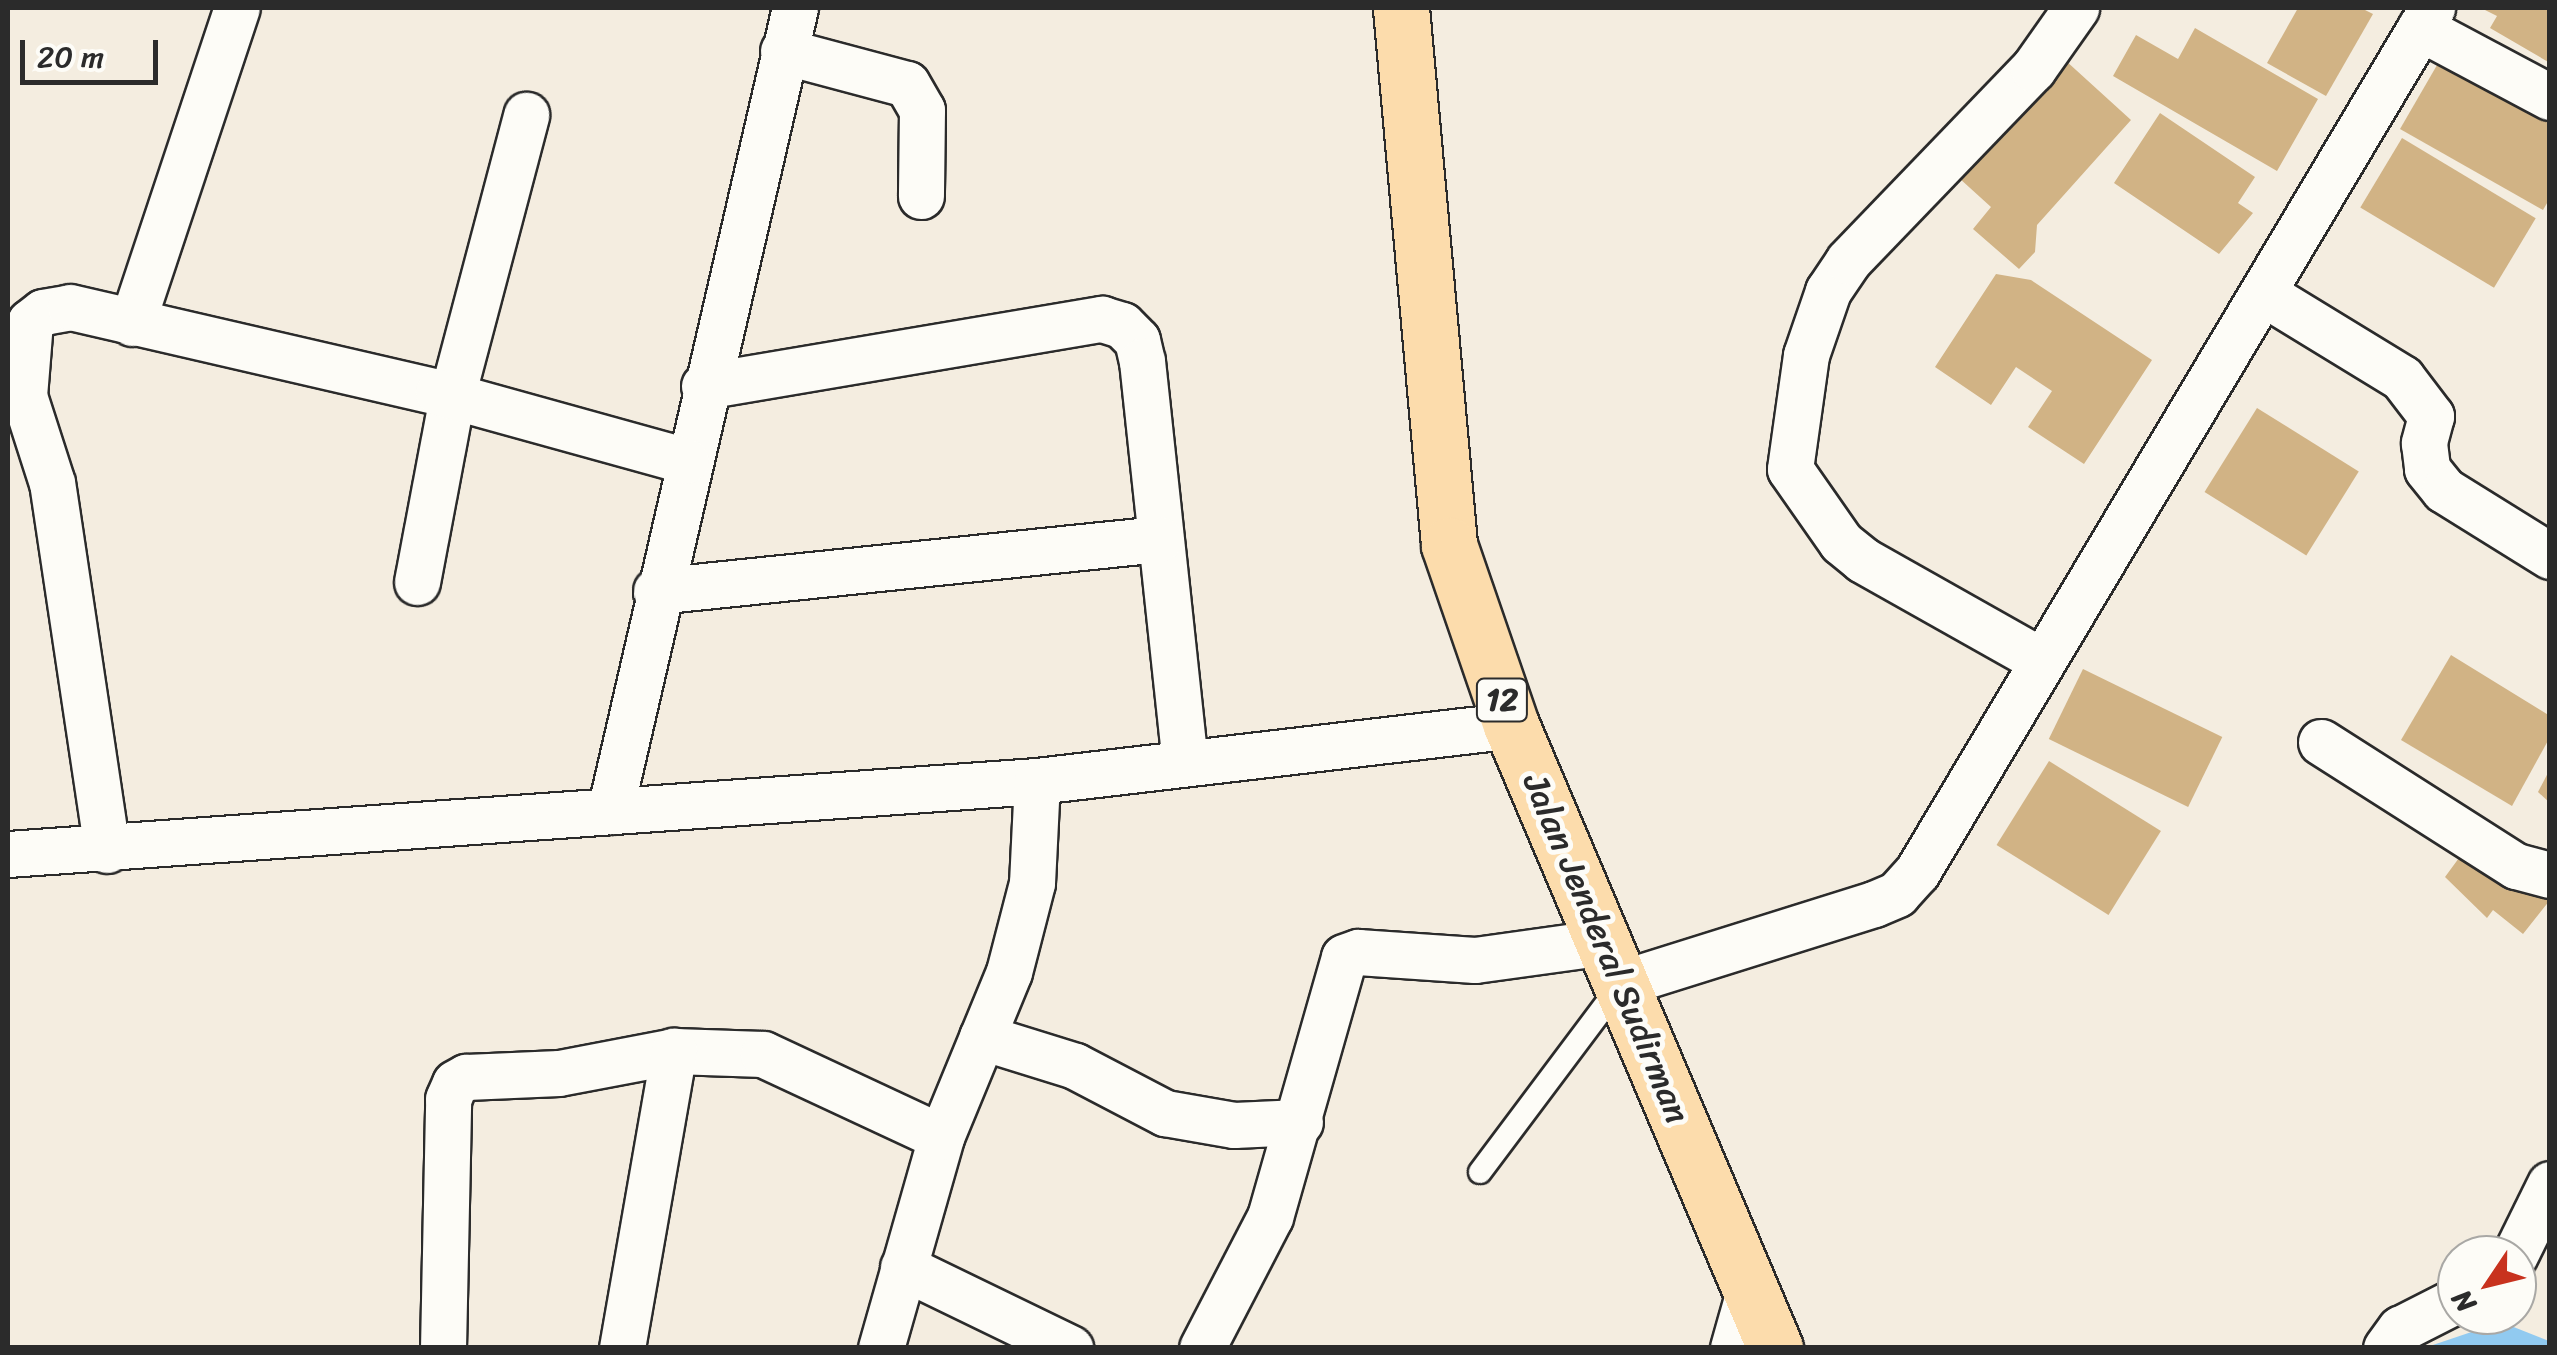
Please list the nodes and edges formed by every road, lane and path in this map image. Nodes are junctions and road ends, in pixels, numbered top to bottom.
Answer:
1 (237, 8) edge
2 (795, 8) edge
3 (1401, 8) edge
4 (2076, 8) edge
5 (2426, 18) edge
6 (783, 51) junction
7 (2550, 97) edge
8 (526, 116) dead end
9 (921, 196) dead end
10 (2263, 293) junction
11 (132, 323) junction
12 (704, 386) junction
13 (452, 396) junction
14 (686, 461) junction
15 (1159, 539) junction
16 (2550, 556) edge
17 (417, 582) dead end
18 (656, 591) junction
19 (2042, 662) junction
20 (1511, 726) junction
21 (2321, 742) dead end
22 (1185, 762) junction
23 (1037, 781) junction
24 (610, 811) junction
25 (107, 850) junction
26 (8, 854) edge
27 (2550, 874) edge
28 (1612, 962) junction
29 (982, 1036) junction
30 (674, 1050) junction
31 (1300, 1122) junction
32 (941, 1137) junction
33 (1480, 1172) dead end
34 (2550, 1184) edge
35 (2525, 1235) edge
36 (903, 1267) junction
37 (1751, 1284) junction
38 (2437, 1310) edge
39 (442, 1348) edge
40 (622, 1348) edge
41 (881, 1348) edge
42 (1070, 1348) edge
43 (1202, 1348) edge
44 (1733, 1348) edge
45 (1775, 1348) edge
46 (2386, 1348) edge

1 - 11 street
2 - 6 street
3 - 20 highway, Jalan Jenderal Sudirman / 12
4 - 19 street
5 - 7 street
5 - 10 street
6 - 9 street
6 - 12 street
8 - 13 street
10 - 16 street
10 - 19 street
11 - 13 street
11 - 25 street
12 - 14 street
12 - 15 street
13 - 14 street
13 - 17 street
14 - 18 street
15 - 18 street
15 - 22 street
18 - 24 street
19 - 28 street
20 - 22 street
20 - 28 highway, Jalan Jenderal Sudirman / 12
21 - 27 street
22 - 23 street
23 - 24 street
23 - 29 street
24 - 25 street
25 - 26 street
28 - 31 street
28 - 33 lane
28 - 37 highway, Jalan Jenderal Sudirman / 12
29 - 31 street
29 - 32 street
30 - 32 street
30 - 39 street
30 - 40 street
31 - 43 street
32 - 36 street
34 - 35 street
36 - 41 street
36 - 42 street
37 - 44 street
37 - 45 highway, Jalan Jenderal Sudirman / 12
38 - 46 street

